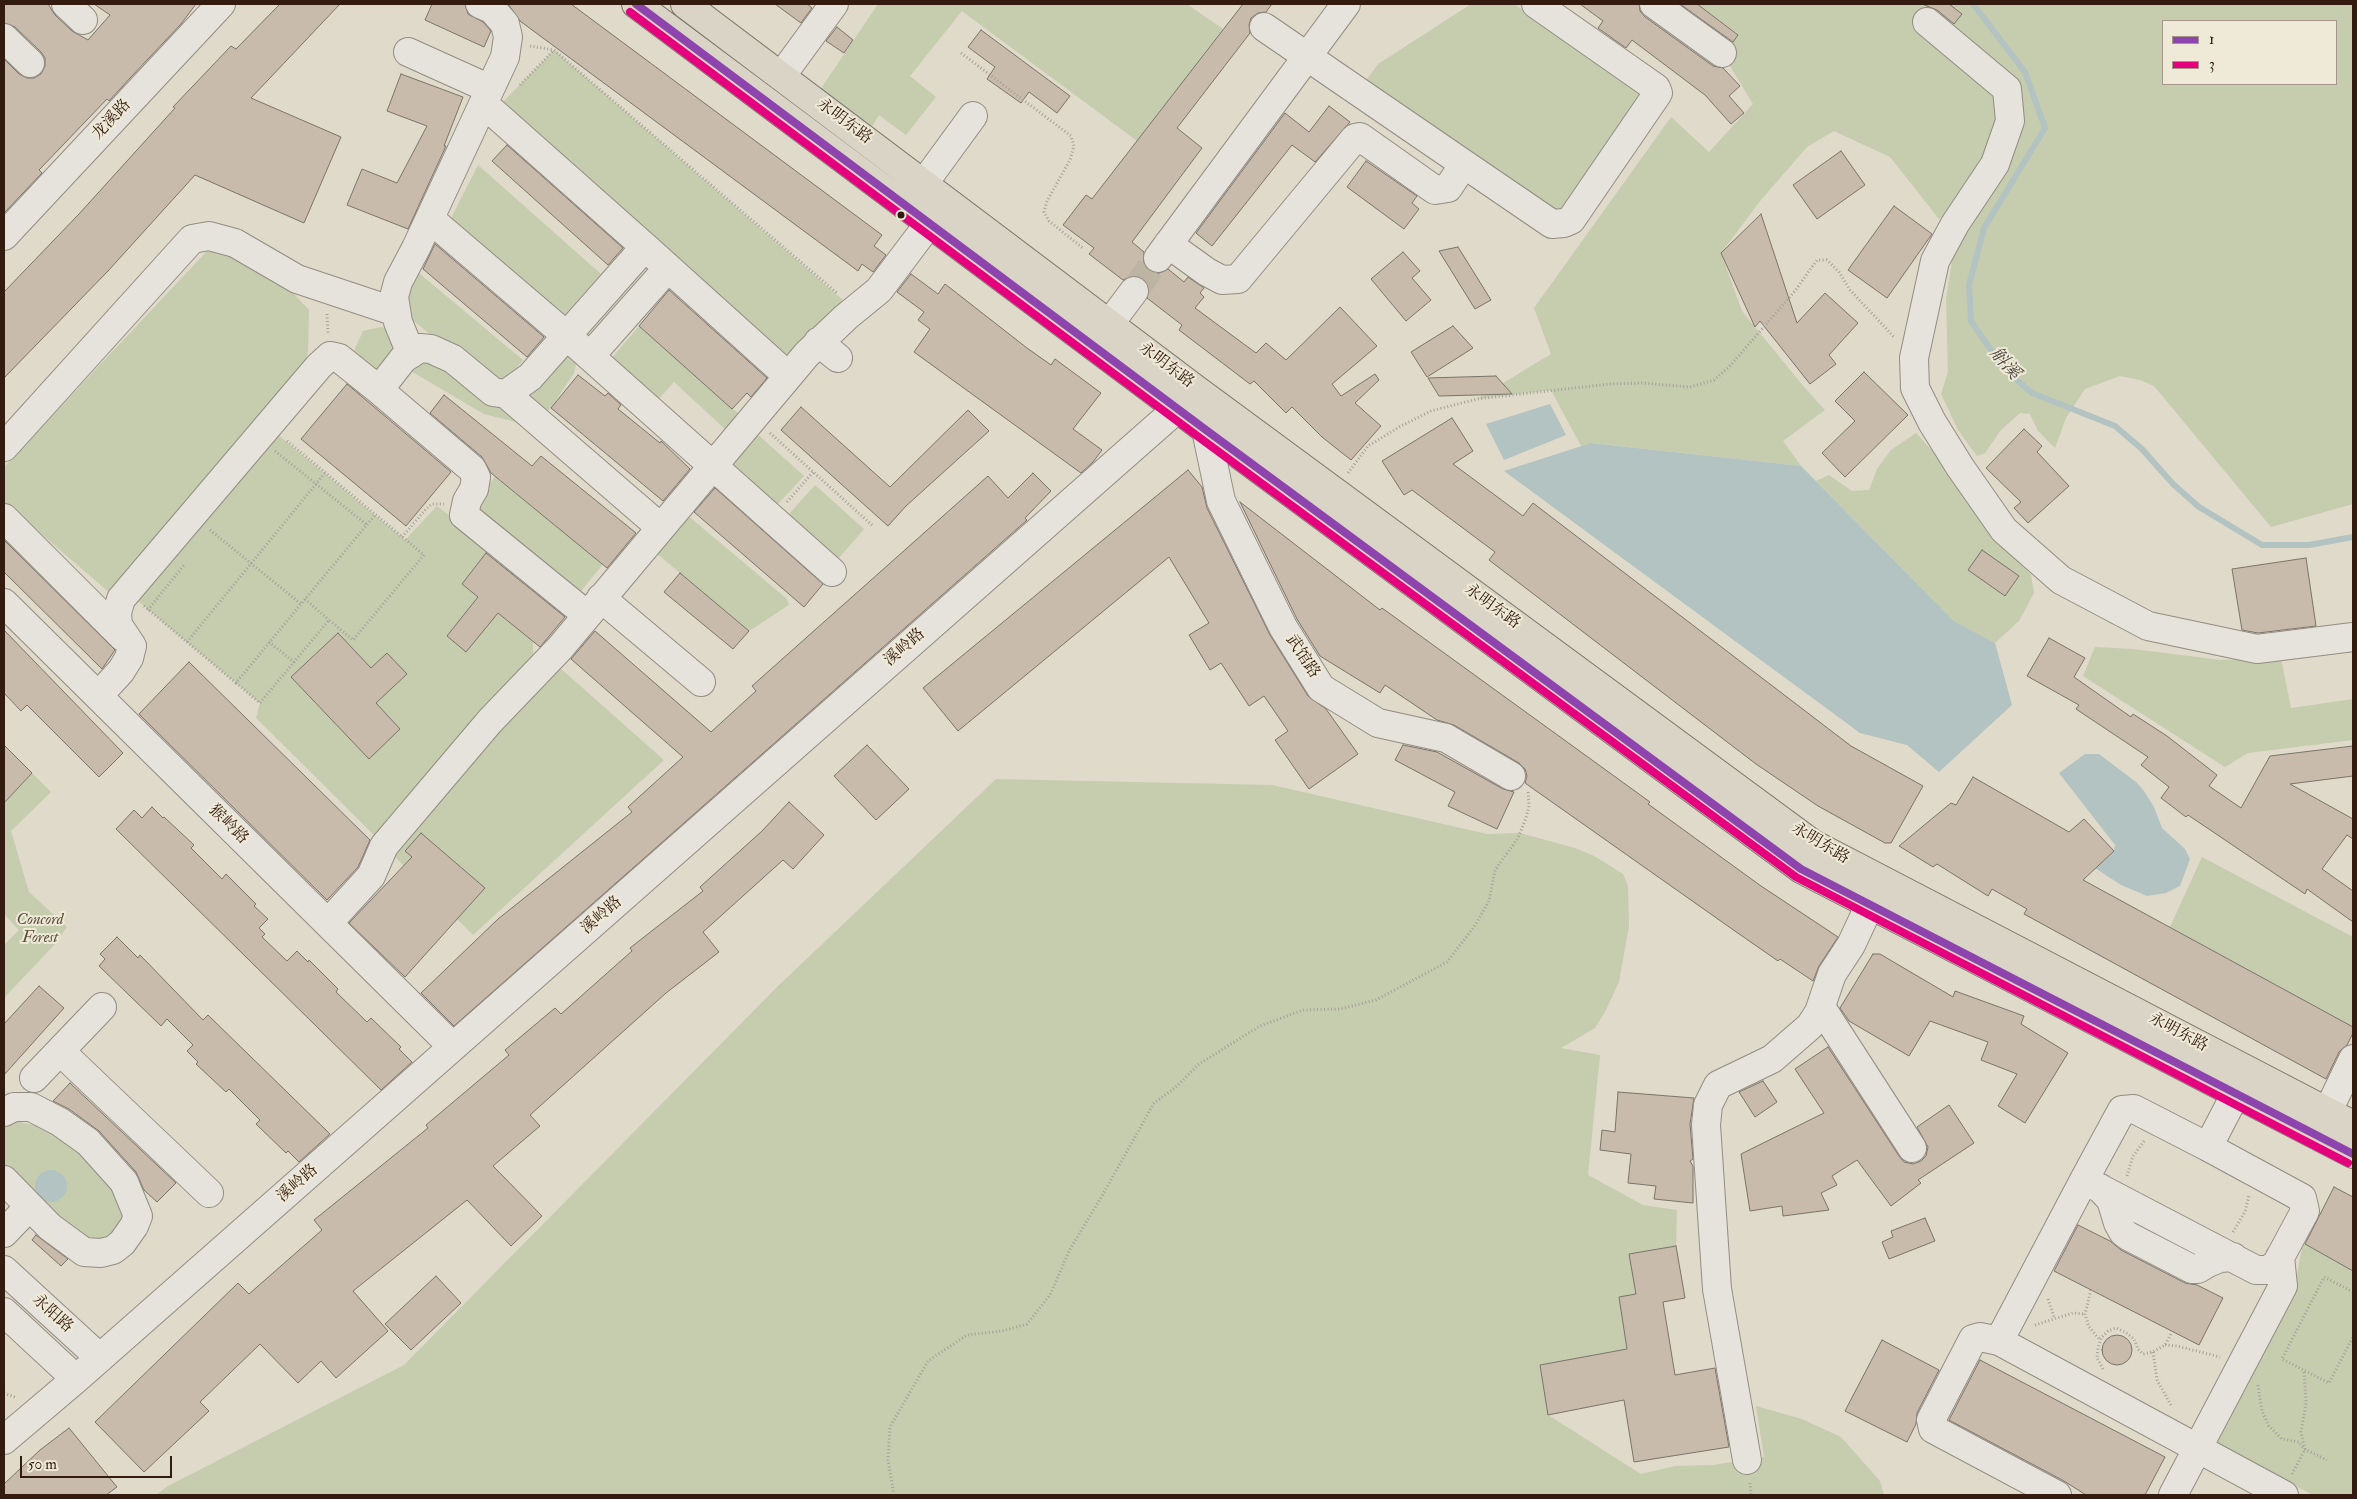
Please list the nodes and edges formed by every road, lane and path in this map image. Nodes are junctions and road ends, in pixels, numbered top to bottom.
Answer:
1 (221, 4) edge
2 (480, 4) edge
3 (636, 4) edge
4 (685, 4) edge
5 (834, 4) edge
6 (1346, 4) edge
7 (1536, 4) edge
8 (1654, 4) edge
9 (1927, 22) dead end
10 (1264, 27) dead end
11 (4, 38) edge
12 (408, 52) dead end
13 (961, 53) dead end
14 (1722, 53) dead end
15 (1307, 56) junction
16 (30, 63) dead end
17 (782, 75) junction
18 (488, 102) junction
19 (973, 116) dead end
20 (1464, 164) junction
21 (924, 183) junction
22 (947, 200) junction
23 (430, 219) junction
24 (930, 224) junction
25 (4, 236) edge
26 (645, 247) junction
27 (1084, 249) dead end
28 (668, 268) junction
29 (324, 289) junction
30 (1134, 291) tunnel mouth
31 (861, 304) junction
32 (396, 312) junction
33 (1110, 323) junction
34 (567, 336) junction
35 (411, 354) junction
36 (330, 356) junction
37 (590, 356) junction
38 (1914, 358) junction
39 (788, 376) junction
40 (379, 390) junction
41 (1198, 391) junction
42 (506, 394) junction
43 (1177, 409) junction
44 (753, 417) junction
45 (269, 424) junction
46 (1206, 430) junction
47 (4, 448) edge
48 (275, 451) dead end
49 (713, 465) junction
50 (813, 472) junction
51 (325, 473) junction
52 (1348, 474) dead end
53 (316, 484) junction
54 (467, 501) junction
55 (192, 515) junction
56 (376, 515) junction
57 (4, 518) edge
58 (773, 519) junction
59 (367, 525) junction
60 (873, 526) dead end
61 (660, 527) junction
62 (402, 537) junction
63 (251, 564) junction
64 (832, 572) dead end
65 (126, 593) junction
66 (305, 599) junction
67 (4, 603) edge
68 (301, 604) junction
69 (594, 606) junction
70 (329, 620) junction
71 (2353, 637) edge
72 (187, 642) junction
73 (270, 642) junction
74 (132, 646) junction
75 (294, 662) junction
76 (701, 682) dead end
77 (236, 683) junction
78 (98, 696) junction
79 (1511, 776) joint
80 (1882, 879) junction
81 (1870, 904) junction
82 (328, 923) junction
83 (1821, 1006) junction
84 (102, 1008) dead end
85 (453, 1047) junction
86 (60, 1051) junction
87 (2353, 1059) edge
88 (34, 1078) junction
89 (2242, 1082) junction
90 (31, 1107) junction
91 (4, 1112) edge
92 (2328, 1112) junction
93 (2162, 1124) junction
94 (2353, 1124) edge
95 (2208, 1147) junction
96 (1912, 1148) dead end
97 (2353, 1154) edge
98 (2250, 1169) junction
99 (4, 1180) edge
100 (2092, 1184) junction
101 (209, 1193) dead end
102 (2127, 1203) junction
103 (29, 1206) junction
104 (4, 1233) edge
105 (2223, 1252) junction
106 (2280, 1257) junction
107 (4, 1270) edge
108 (2091, 1290) dead end
109 (2353, 1292) edge
110 (4, 1312) edge
111 (2085, 1314) junction
112 (2172, 1332) dead end
113 (2353, 1337) edge
114 (2001, 1338) junction
115 (2100, 1341) junction
116 (2352, 1344) edge
117 (2165, 1345) junction
118 (2153, 1352) junction
119 (100, 1358) junction
120 (2245, 1358) junction
121 (2304, 1370) junction
122 (76, 1380) junction
123 (2092, 1392) junction
124 (2177, 1414) dead end
125 (4, 1440) edge
126 (2198, 1449) junction
127 (2304, 1449) junction
128 (1747, 1460) dead end
129 (2327, 1460) dead end
130 (894, 1495) edge
131 (2057, 1495) edge
132 (2173, 1495) edge
133 (2283, 1495) edge

1 - 25 street, 龙溪路
2 - 18 street
3 - 24 main road, 永明东路
4 - 17 main road, 永明东路
5 - 17 street
6 - 15 street
7 - 20 street
8 - 14 street
9 - 38 street
10 - 15 street
11 - 16 street
12 - 18 street
13 - 27 path
15 - 20 street
15 - 20 street
17 - 21 main road, 永明东路
18 - 23 street
18 - 26 street
18 - 31 path
19 - 21 street
21 - 22 main road, 永明东路
22 - 24 street
22 - 33 main road, 永明东路
23 - 32 street
23 - 34 street
24 - 31 street
24 - 43 main road, 永明东路
26 - 28 street
26 - 34 street
28 - 37 street
28 - 39 street
29 - 32 street
29 - 36 path
29 - 47 street
30 - 33 street
31 - 39 street
32 - 35 street
33 - 41 main road, 永明东路
34 - 37 street
34 - 42 street
35 - 40 street
35 - 42 street
36 - 40 street
36 - 45 street
37 - 49 street
38 - 52 path
38 - 71 street
39 - 44 street
40 - 54 street
41 - 43 street, 溪岭路
41 - 80 main road, 永明东路
42 - 61 street
43 - 46 main road, 永明东路
43 - 85 street, 溪岭路
44 - 49 street
44 - 50 path
45 - 51 path
45 - 55 street
46 - 79 street, 武馆路
46 - 81 main road, 永明东路
48 - 53 path
49 - 58 street
49 - 61 street
50 - 58 path
50 - 60 path
51 - 53 path
51 - 56 path
53 - 59 path
53 - 63 path
54 - 62 path
54 - 69 street
55 - 63 path
55 - 65 street
56 - 59 path
56 - 62 path
57 - 74 street
58 - 64 street
59 - 66 path
61 - 69 street
62 - 70 path
63 - 68 path
63 - 72 path
65 - 72 path
65 - 74 street
66 - 68 path
66 - 70 path
67 - 78 street, 猴岭路
68 - 73 path
69 - 76 street
69 - 82 street
70 - 75 path
72 - 77 path
73 - 75 path
73 - 77 path
74 - 78 street
75 - 77 path
78 - 82 street, 猴岭路
79 - 130 path
80 - 81 street
80 - 89 main road, 永明东路
81 - 83 street
81 - 89 main road, 永明东路
82 - 85 street, 猴岭路
83 - 96 street
83 - 128 street
84 - 86 street
85 - 119 street, 溪岭路
86 - 88 street
86 - 101 street
87 - 92 street
88 - 90 street
88 - 91 street
89 - 92 main road, 永明东路
89 - 95 street
89 - 97 main road, 永明东路
90 - 91 street
90 - 103 street
92 - 94 main road, 永明东路
93 - 95 street
93 - 100 street
93 - 102 path
95 - 98 street
98 - 105 path
98 - 106 street
99 - 103 street
100 - 102 street
100 - 105 street
100 - 114 street
102 - 105 street
103 - 104 street
105 - 106 street
106 - 120 street
107 - 119 street, 永阳路
108 - 111 path
109 - 121 path
110 - 122 street, 永阳路
111 - 114 path
111 - 115 path
112 - 117 path
113 - 116 path
114 - 123 street
114 - 131 street
115 - 118 path
115 - 123 path
116 - 121 path
117 - 118 path
117 - 120 path
118 - 124 path
119 - 122 street, 溪岭路
120 - 126 street
120 - 127 path
121 - 127 path
122 - 125 street, 溪岭路
123 - 126 street
126 - 132 street
126 - 133 street
127 - 129 path
127 - 133 path

